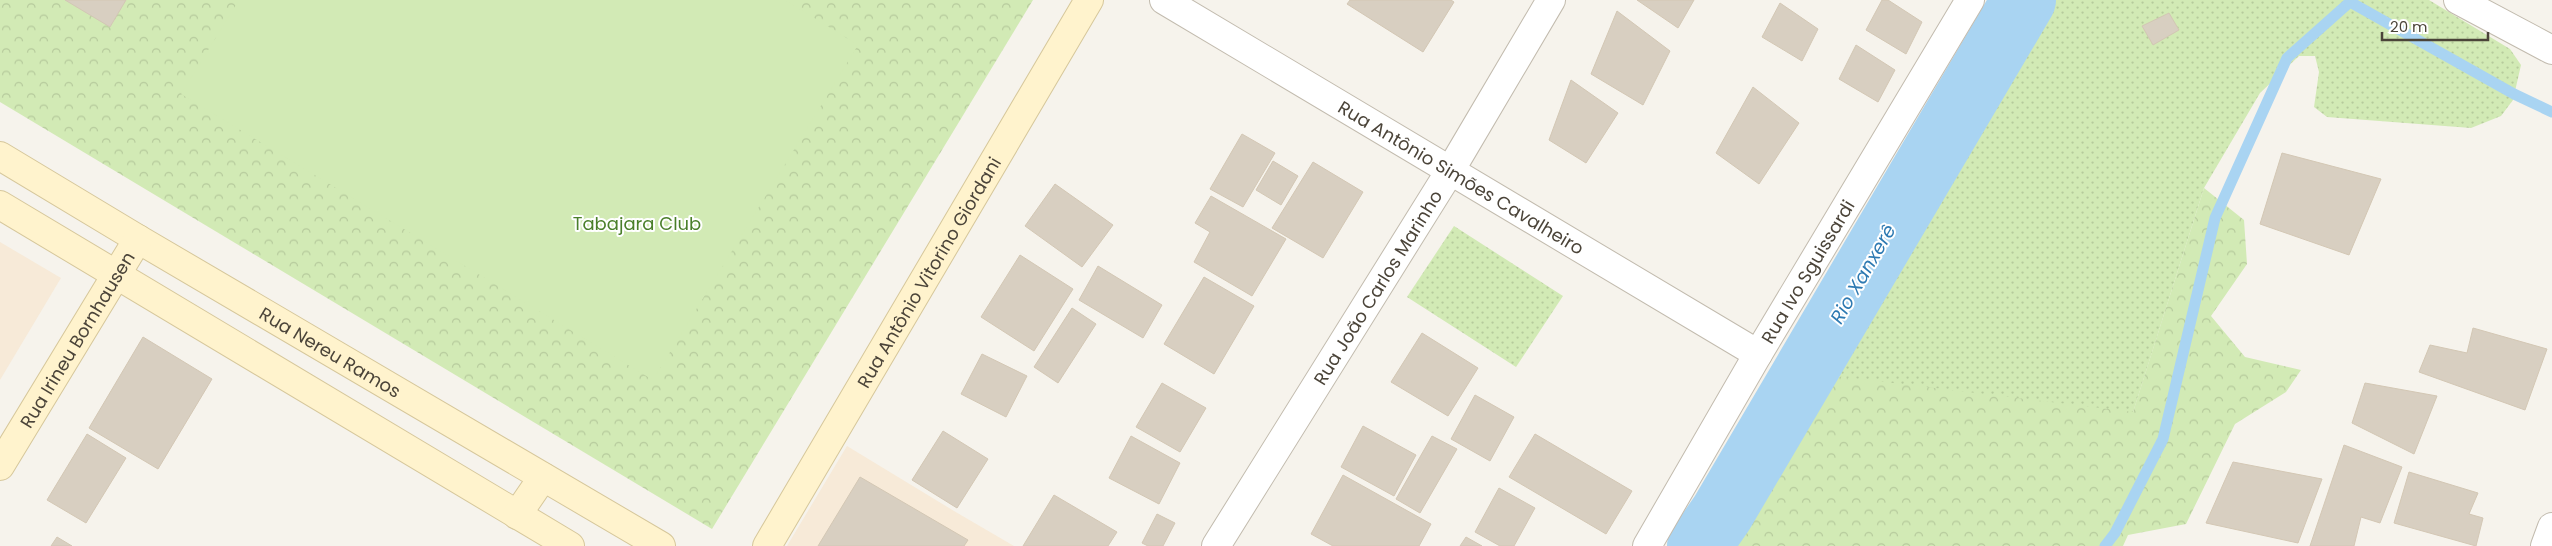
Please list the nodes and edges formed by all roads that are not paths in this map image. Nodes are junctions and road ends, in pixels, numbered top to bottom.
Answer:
1 (1089, 0) edge
2 (1164, 0) edge
3 (1551, 0) edge
4 (1970, 0) edge
5 (2458, 0) edge
6 (2552, 50) edge
7 (0, 156) edge
8 (1450, 171) junction
9 (0, 205) edge
10 (138, 239) junction
11 (116, 274) junction
12 (1758, 354) junction
13 (350, 363) junction
14 (328, 401) junction
15 (0, 466) edge
16 (542, 477) junction
17 (517, 515) junction
18 (2552, 527) edge
19 (570, 546) edge
20 (661, 546) edge
21 (767, 546) edge
22 (1216, 546) edge
23 (1647, 546) edge
24 (2545, 546) edge

1 - 21 street, Rua Antônio Vitorino Giordani
2 - 8 street, Rua Antônio Simões Cavalheiro
3 - 8 street, Rua João Carlos Marinho
4 - 12 street, Rua Ivo Sguissardi
5 - 6 street
7 - 10 street, Rua Nereu Ramos
8 - 12 street, Rua Antônio Simões Cavalheiro
8 - 22 street, Rua João Carlos Marinho
9 - 11 street
10 - 11 street, Rua Irineu Bornhausen
10 - 13 street, Rua Nereu Ramos
11 - 14 street
11 - 15 street, Rua Irineu Bornhausen
12 - 23 street, Rua Ivo Sguissardi
13 - 14 street
13 - 16 street, Rua Nereu Ramos
14 - 17 street
16 - 17 street
16 - 20 street, Rua Nereu Ramos
17 - 19 street
18 - 24 street

